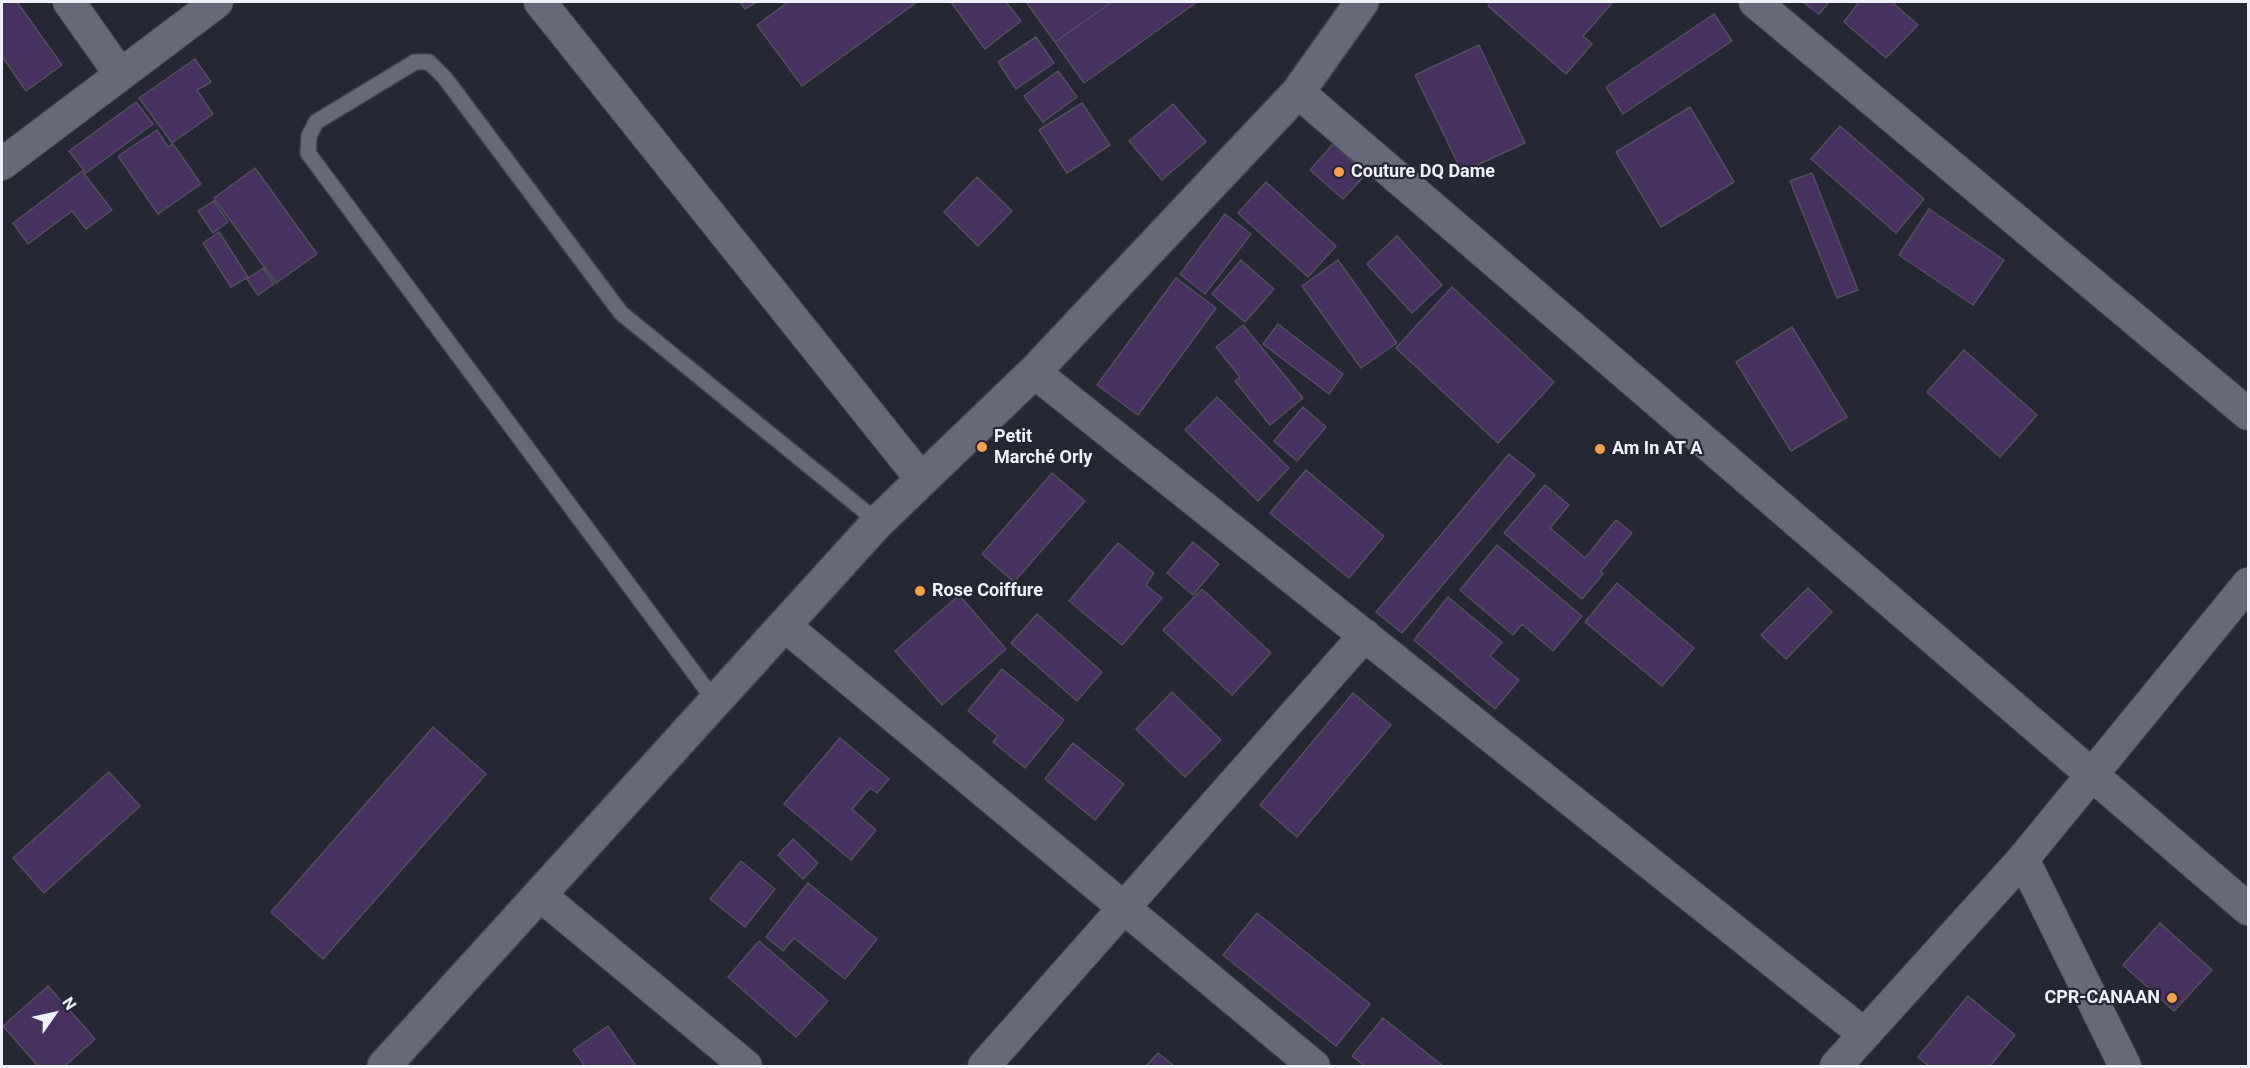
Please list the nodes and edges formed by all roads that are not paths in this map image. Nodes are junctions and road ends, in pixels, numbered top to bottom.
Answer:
1 (69, 2) edge
2 (217, 2) edge
3 (540, 2) edge
4 (1362, 2) edge
5 (1755, 2) edge
6 (120, 74) junction
7 (1298, 92) junction
8 (2, 164) edge
9 (1034, 372) junction
10 (2248, 414) edge
11 (922, 480) junction
12 (878, 522) junction
13 (2248, 584) edge
14 (784, 625) junction
15 (1365, 635) junction
16 (715, 701) junction
17 (2093, 776) junction
18 (2023, 859) junction
19 (540, 895) junction
20 (1124, 909) junction
21 (2248, 909) edge
22 (1864, 1034) junction
23 (384, 1066) edge
24 (746, 1066) edge
25 (984, 1066) edge
26 (1314, 1066) edge
27 (1837, 1066) edge
28 (2125, 1066) edge

1 - 6 street
2 - 6 street
3 - 11 street
4 - 7 street
5 - 10 street
6 - 8 street
7 - 9 street
7 - 17 street
9 - 11 street
9 - 15 street
11 - 12 street
12 - 14 street
12 - 16 lane
13 - 17 street
14 - 16 street
14 - 20 street
15 - 20 street
15 - 22 street
16 - 19 street
17 - 18 street
17 - 21 street
18 - 22 street
18 - 28 street
19 - 23 street
19 - 24 street
20 - 25 street
20 - 26 street
22 - 27 street

